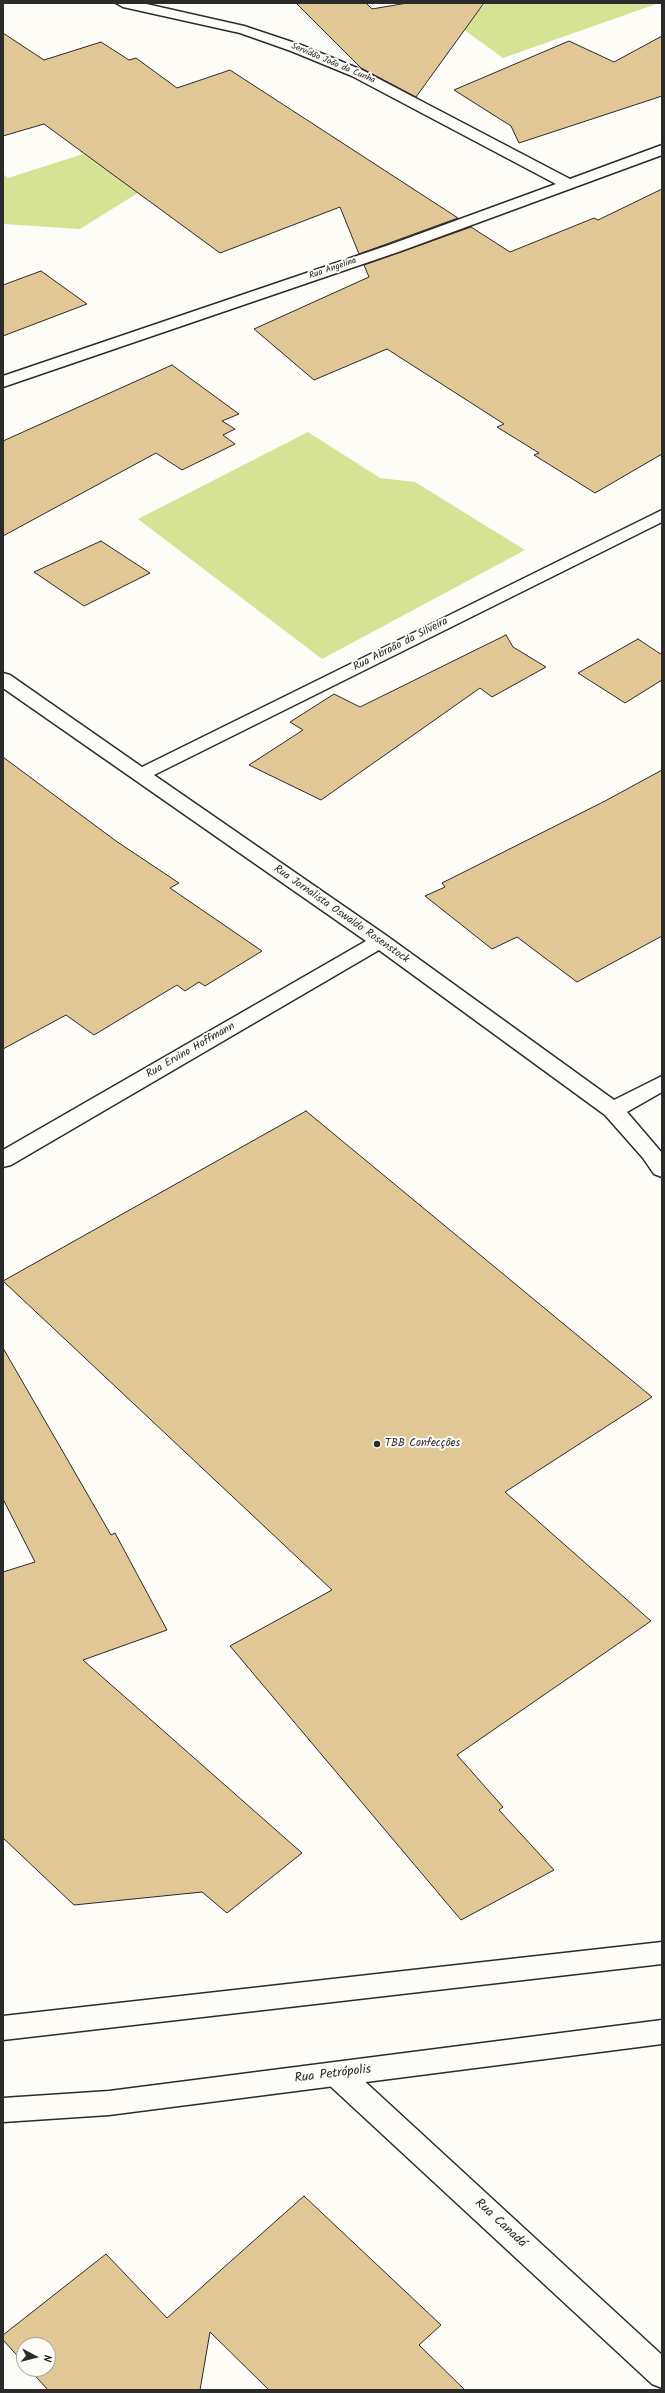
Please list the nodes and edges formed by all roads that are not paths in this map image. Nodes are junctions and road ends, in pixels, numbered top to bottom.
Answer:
1 (123, 3) edge
2 (662, 150) edge
3 (570, 185) junction
4 (3, 382) edge
5 (662, 515) edge
6 (3, 679) edge
7 (140, 775) junction
8 (380, 942) junction
9 (662, 1083) edge
10 (613, 1110) junction
11 (3, 1160) edge
12 (662, 1169) edge
13 (662, 1953) edge
14 (3, 2028) edge
15 (662, 2032) edge
16 (338, 2075) junction
17 (3, 2110) edge
18 (662, 2374) edge

1 - 3 street, Servidão João da Cunha
2 - 3 street, Rua Angelina
3 - 4 street, Rua Angelina
5 - 7 street, Rua Abraão da Silveira
6 - 7 street, Rua Jornalista Oswaldo Rosenstock
7 - 8 street, Rua Jornalista Oswaldo Rosenstock
8 - 10 street, Rua Jornalista Oswaldo Rosenstock
8 - 11 street, Rua Ervino Hoffmann
9 - 10 street
10 - 12 street, Rua Jornalista Oswaldo Rosenstock
13 - 14 street
15 - 16 street, Rua Petrópolis
16 - 17 street, Rua Petrópolis
16 - 18 street, Rua Canadá

